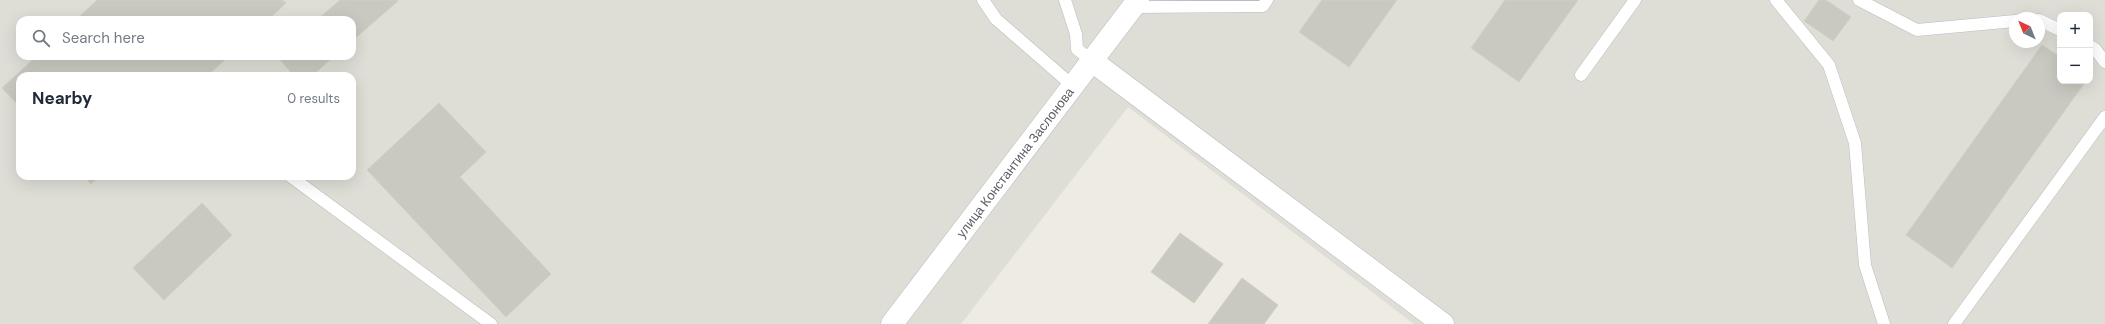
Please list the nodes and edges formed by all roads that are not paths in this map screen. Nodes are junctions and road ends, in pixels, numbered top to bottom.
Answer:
1 (983, 0) edge
2 (1065, 0) edge
3 (1267, 0) edge
4 (1635, 0) edge
5 (1776, 0) edge
6 (1859, 0) edge
7 (1135, 4) edge
8 (2009, 22) edge
9 (2045, 23) edge
10 (2057, 29) edge
11 (2093, 48) edge
12 (1092, 61) junction
13 (2105, 62) edge
14 (1581, 75) dead end
15 (1073, 86) junction
16 (2105, 117) edge
17 (295, 180) edge
18 (491, 324) edge
19 (892, 324) edge
20 (1443, 324) edge
21 (1884, 324) edge
22 (1954, 324) edge

1 - 15 lane
2 - 12 lane
3 - 7 lane
4 - 14 lane
5 - 21 lane
6 - 8 lane
7 - 12 street, улица Константина Заслонова
9 - 10 lane
11 - 13 lane
12 - 15 street, улица Константина Заслонова
12 - 20 street
15 - 19 street, улица Константина Заслонова
16 - 22 lane
17 - 18 lane

